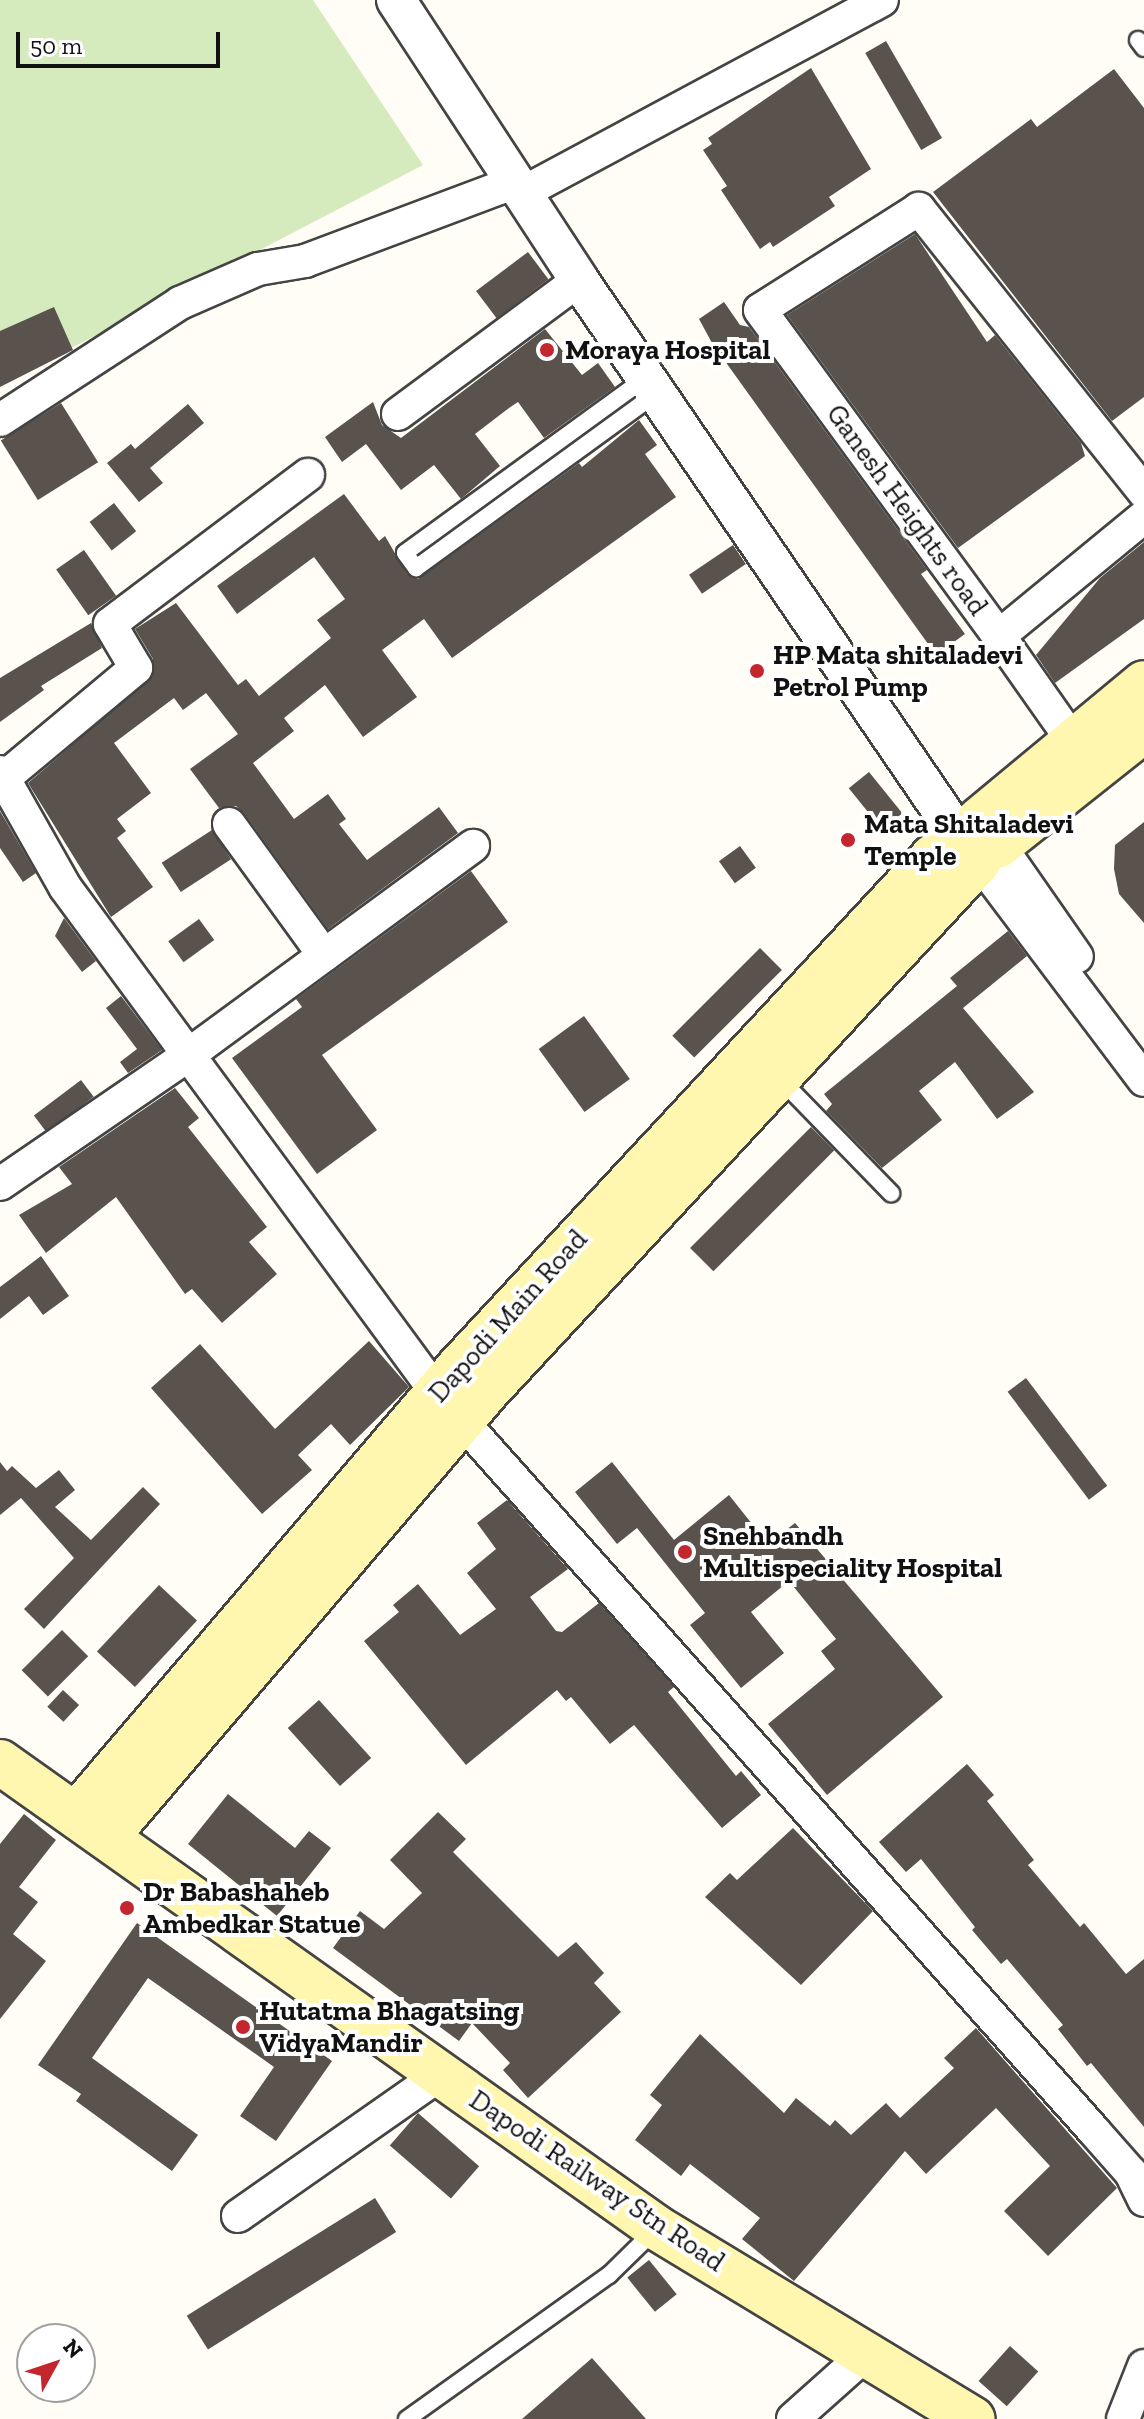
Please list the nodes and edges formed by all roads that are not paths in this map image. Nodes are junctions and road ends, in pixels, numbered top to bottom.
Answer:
1 (396, 0) edge
2 (425, 0) edge
3 (882, 0) edge
4 (534, 186) junction
5 (579, 280) junction
6 (653, 384) junction
7 (398, 414) dead end
8 (0, 420) edge
9 (308, 475) dead end
10 (1144, 492) edge
11 (1144, 517) edge
12 (802, 585) junction
13 (999, 636) junction
14 (1144, 683) edge
15 (1144, 730) edge
16 (1072, 740) junction
17 (2, 775) edge
18 (229, 824) dead end
19 (979, 840) junction
20 (473, 846) dead end
21 (324, 955) junction
22 (1144, 1046) edge
23 (187, 1056) junction
24 (778, 1077) junction
25 (1144, 1080) edge
26 (0, 1184) edge
27 (891, 1193) dead end
28 (449, 1407) junction
29 (0, 1762) edge
30 (92, 1825) junction
31 (441, 2074) junction
32 (1144, 2200) edge
33 (238, 2216) dead end
34 (657, 2228) junction
35 (866, 2354) junction
36 (1144, 2366) edge
37 (407, 2419) edge
38 (793, 2419) edge
39 (973, 2419) edge
40 (1123, 2419) edge

1 - 4 street
2 - 4 street
3 - 4 street
4 - 5 street
4 - 8 street
4 - 12 street
5 - 6 street
5 - 7 street
6 - 6 lane
6 - 12 street
9 - 17 street
10 - 13 street, Ganesh Heights road
11 - 13 street, Ganesh Heights road
12 - 19 street
13 - 16 street
14 - 16 main road, Dapodi Main Road
15 - 19 main road, Dapodi Main Road
16 - 19 main road, Dapodi Main Road
17 - 23 street
18 - 21 street
19 - 22 street
19 - 24 main road, Dapodi Main Road
19 - 25 street
19 - 28 main road, Dapodi Main Road
20 - 21 street
21 - 23 street
23 - 26 street
23 - 28 street
24 - 27 lane
24 - 28 main road, Dapodi Main Road
28 - 30 main road, Dapodi Main Road
28 - 32 street
29 - 30 main road, Dapodi Railway Stn Road
30 - 31 main road, Dapodi Railway Stn Road
31 - 33 street
31 - 34 main road, Dapodi Railway Stn Road
34 - 35 main road, Dapodi Railway Stn Road
34 - 37 lane
35 - 38 street
35 - 39 main road, Dapodi Railway Stn Road
36 - 40 street

